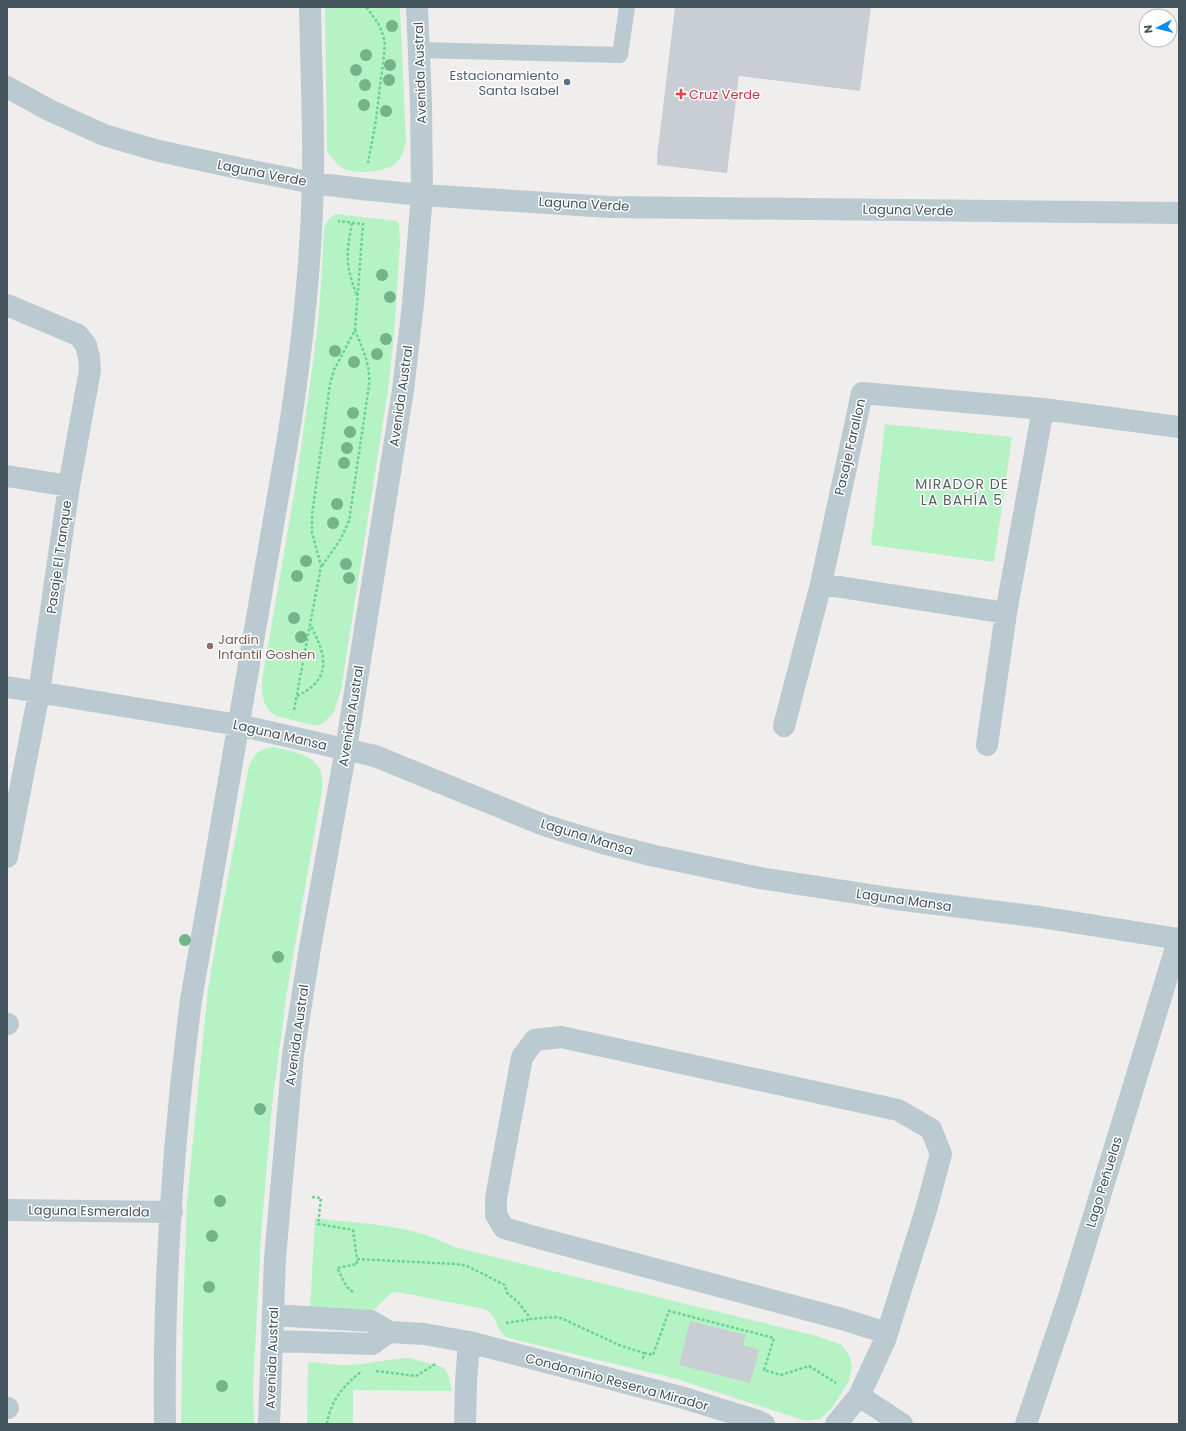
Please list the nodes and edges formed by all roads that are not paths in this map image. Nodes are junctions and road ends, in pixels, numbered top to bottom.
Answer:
1 (310, 7) edge
2 (417, 7) edge
3 (627, 7) edge
4 (419, 50) junction
5 (7, 87) edge
6 (313, 182) junction
7 (422, 194) junction
8 (1179, 213) edge
9 (7, 304) edge
10 (1044, 409) junction
11 (1179, 427) edge
12 (7, 476) edge
13 (69, 486) junction
14 (820, 584) junction
15 (1006, 614) junction
16 (7, 687) edge
17 (39, 693) junction
18 (238, 725) junction
19 (784, 726) dead end
20 (986, 745) dead end
21 (346, 749) junction
22 (7, 857) edge
23 (1179, 938) edge
24 (7, 1210) edge
25 (172, 1212) junction
26 (273, 1316) junction
27 (389, 1332) junction
28 (887, 1333) junction
29 (272, 1341) junction
30 (469, 1342) junction
31 (859, 1396) junction
32 (165, 1424) edge
33 (269, 1424) edge
34 (465, 1424) edge
35 (764, 1424) edge
36 (836, 1424) edge
37 (902, 1424) edge
38 (1026, 1424) edge

1 - 6 street
2 - 4 street, Avenida Austral
3 - 4 lane
4 - 7 street, Avenida Austral
5 - 6 street, Laguna Verde
6 - 7 street, Laguna Verde
6 - 18 street
7 - 8 street, Laguna Verde
7 - 21 street, Avenida Austral
9 - 13 street, Pasaje El Tranque
10 - 11 street, Pasaje Farallon
10 - 14 street, Pasaje Farallon
10 - 15 street
12 - 13 street
13 - 17 street, Pasaje El Tranque
14 - 15 street
14 - 19 street, Pasaje Farallon
15 - 20 street
16 - 17 street, Laguna Mansa
17 - 18 street, Laguna Mansa
17 - 22 street, Pasaje El Tranque
18 - 21 street, Laguna Mansa
18 - 25 street
21 - 23 street, Laguna Mansa
21 - 26 street, Avenida Austral
23 - 38 street, Lago Peñuelas
24 - 25 street, Laguna Esmeralda
25 - 32 street
26 - 27 street, Condominio Reserva Mirador
26 - 29 street, Avenida Austral
27 - 29 street
27 - 30 street, Condominio Reserva Mirador
28 - 28 street
28 - 31 street
29 - 33 street, Avenida Austral
30 - 34 street
30 - 35 street, Condominio Reserva Mirador
31 - 36 street
31 - 37 street

